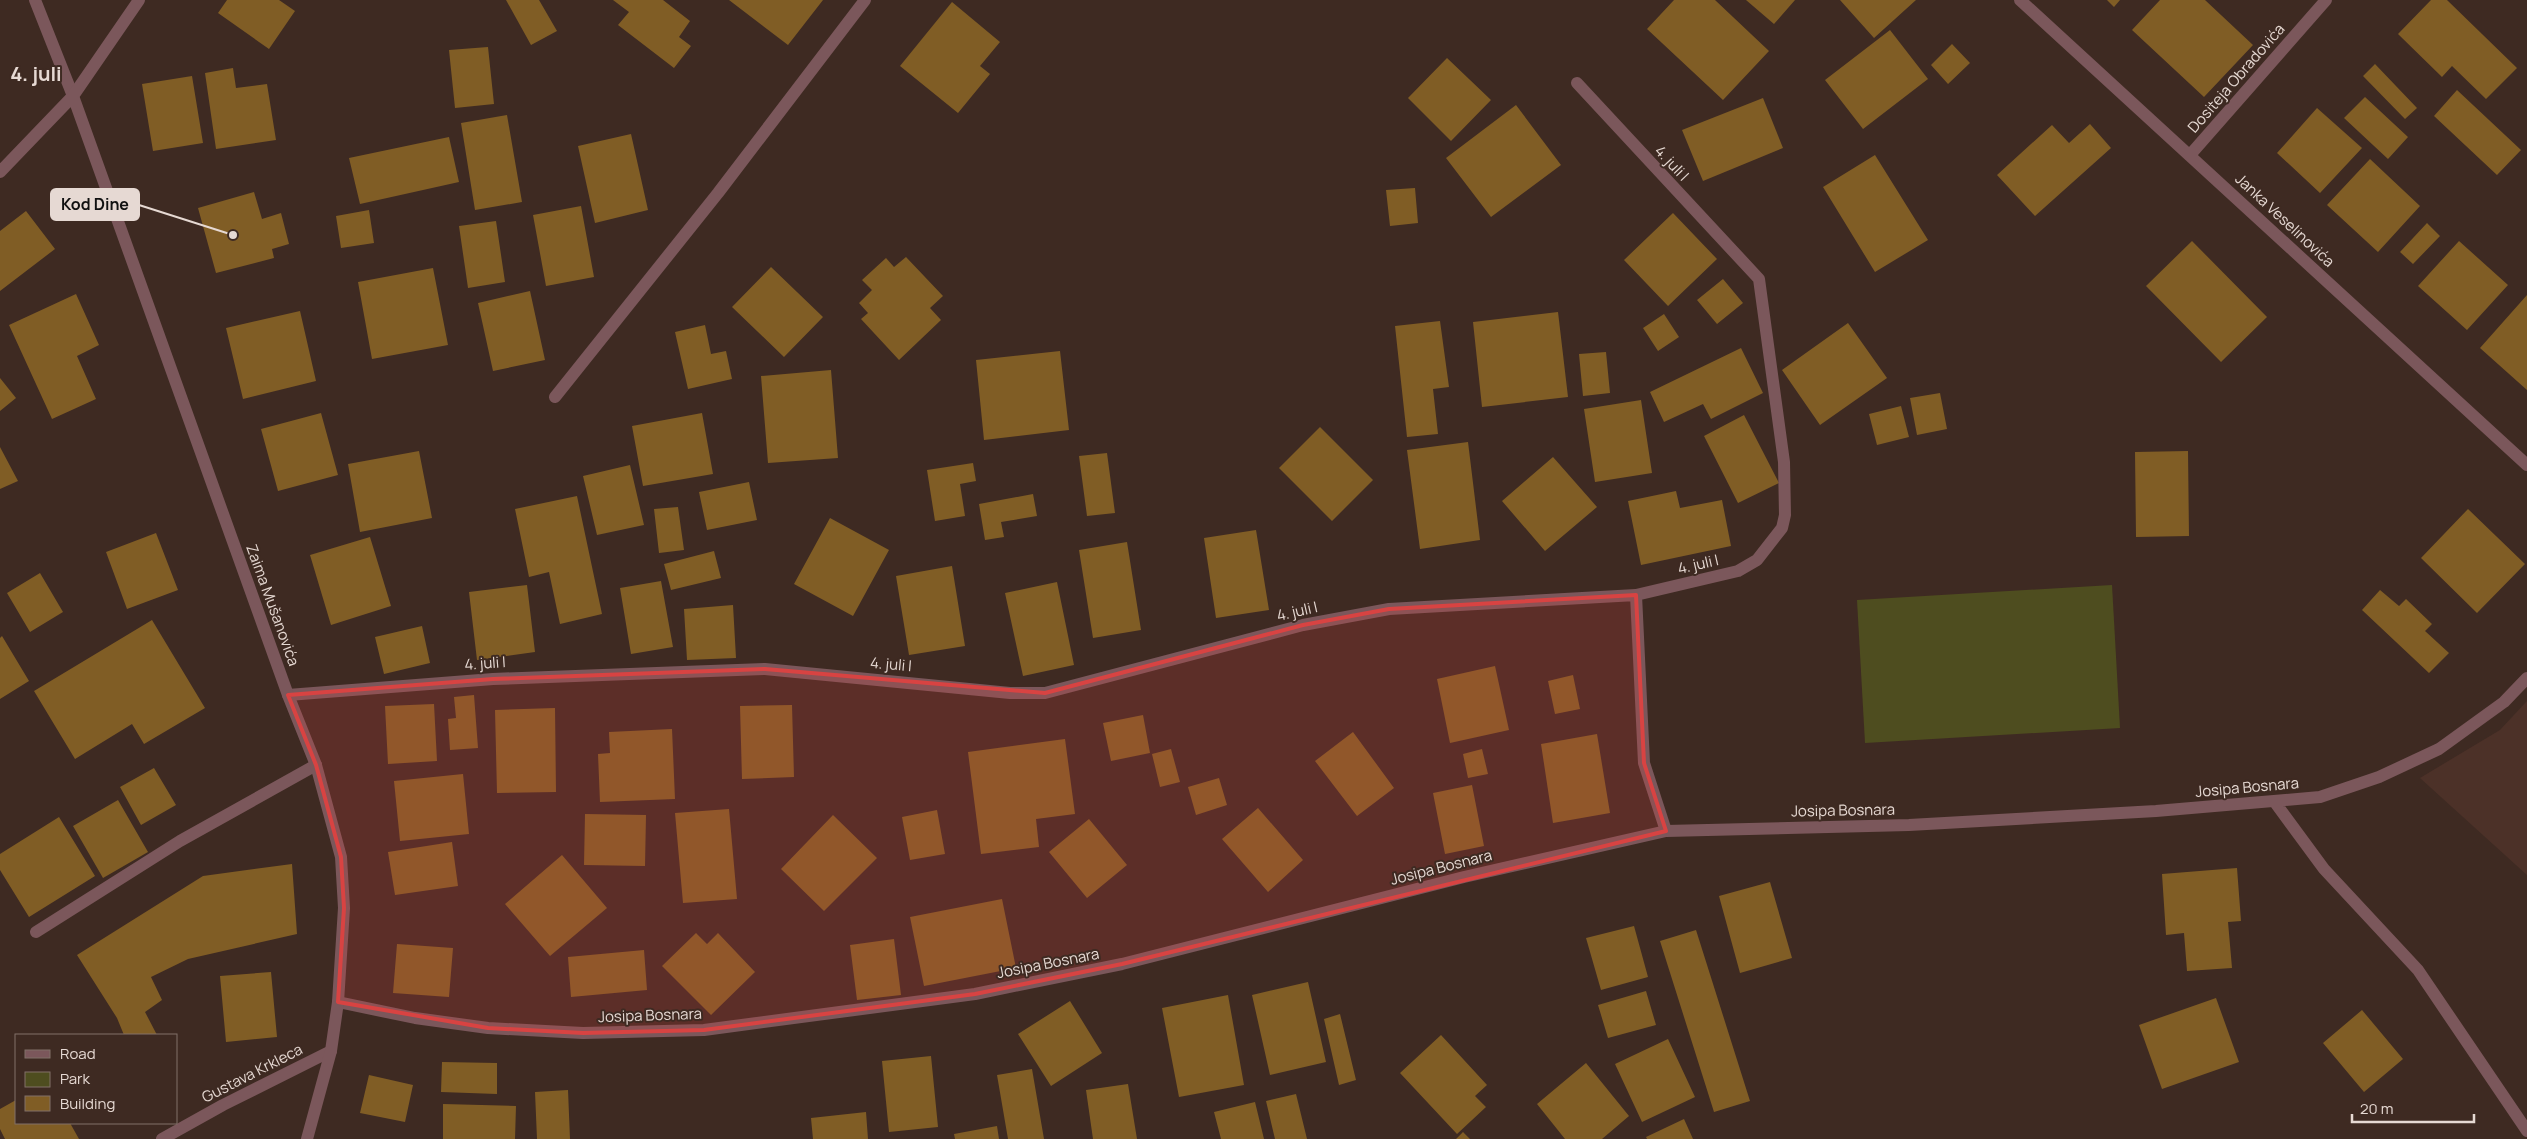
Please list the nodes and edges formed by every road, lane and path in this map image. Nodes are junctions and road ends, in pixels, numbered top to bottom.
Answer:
1 (35, 0) edge
2 (139, 0) edge
3 (865, 0) edge
4 (2020, 0) edge
5 (2326, 0) edge
6 (1577, 83) dead end
7 (73, 96) junction
8 (2190, 155) junction
9 (0, 172) edge
10 (554, 397) dead end
11 (2527, 465) edge
12 (1636, 596) junction
13 (2527, 678) edge
14 (288, 695) junction
15 (316, 765) junction
16 (2274, 801) junction
17 (1666, 831) junction
18 (36, 932) dead end
19 (338, 1002) junction
20 (331, 1051) junction
21 (2527, 1131) edge
22 (162, 1139) edge
23 (307, 1139) edge

1 - 7 street, Zaima Mušanovića
2 - 7 street
3 - 10 street
4 - 8 street, Janka Veselinovića
5 - 8 street, Dositeja Obradovića
6 - 12 street, 4. juli I
7 - 9 street
7 - 14 street, Zaima Mušanovića
8 - 11 street, Janka Veselinovića
12 - 14 street, 4. juli I
12 - 17 street
13 - 16 street, Josipa Bosnara
14 - 15 street, Zaima Mušanovića
15 - 18 street
15 - 19 street, Zaima Mušanovića
16 - 17 street, Josipa Bosnara
16 - 21 street
17 - 19 street, Josipa Bosnara
19 - 20 street, Zaima Mušanovića
20 - 22 street, Gustava Krkleca
20 - 23 street, Zaima Mušanovića

